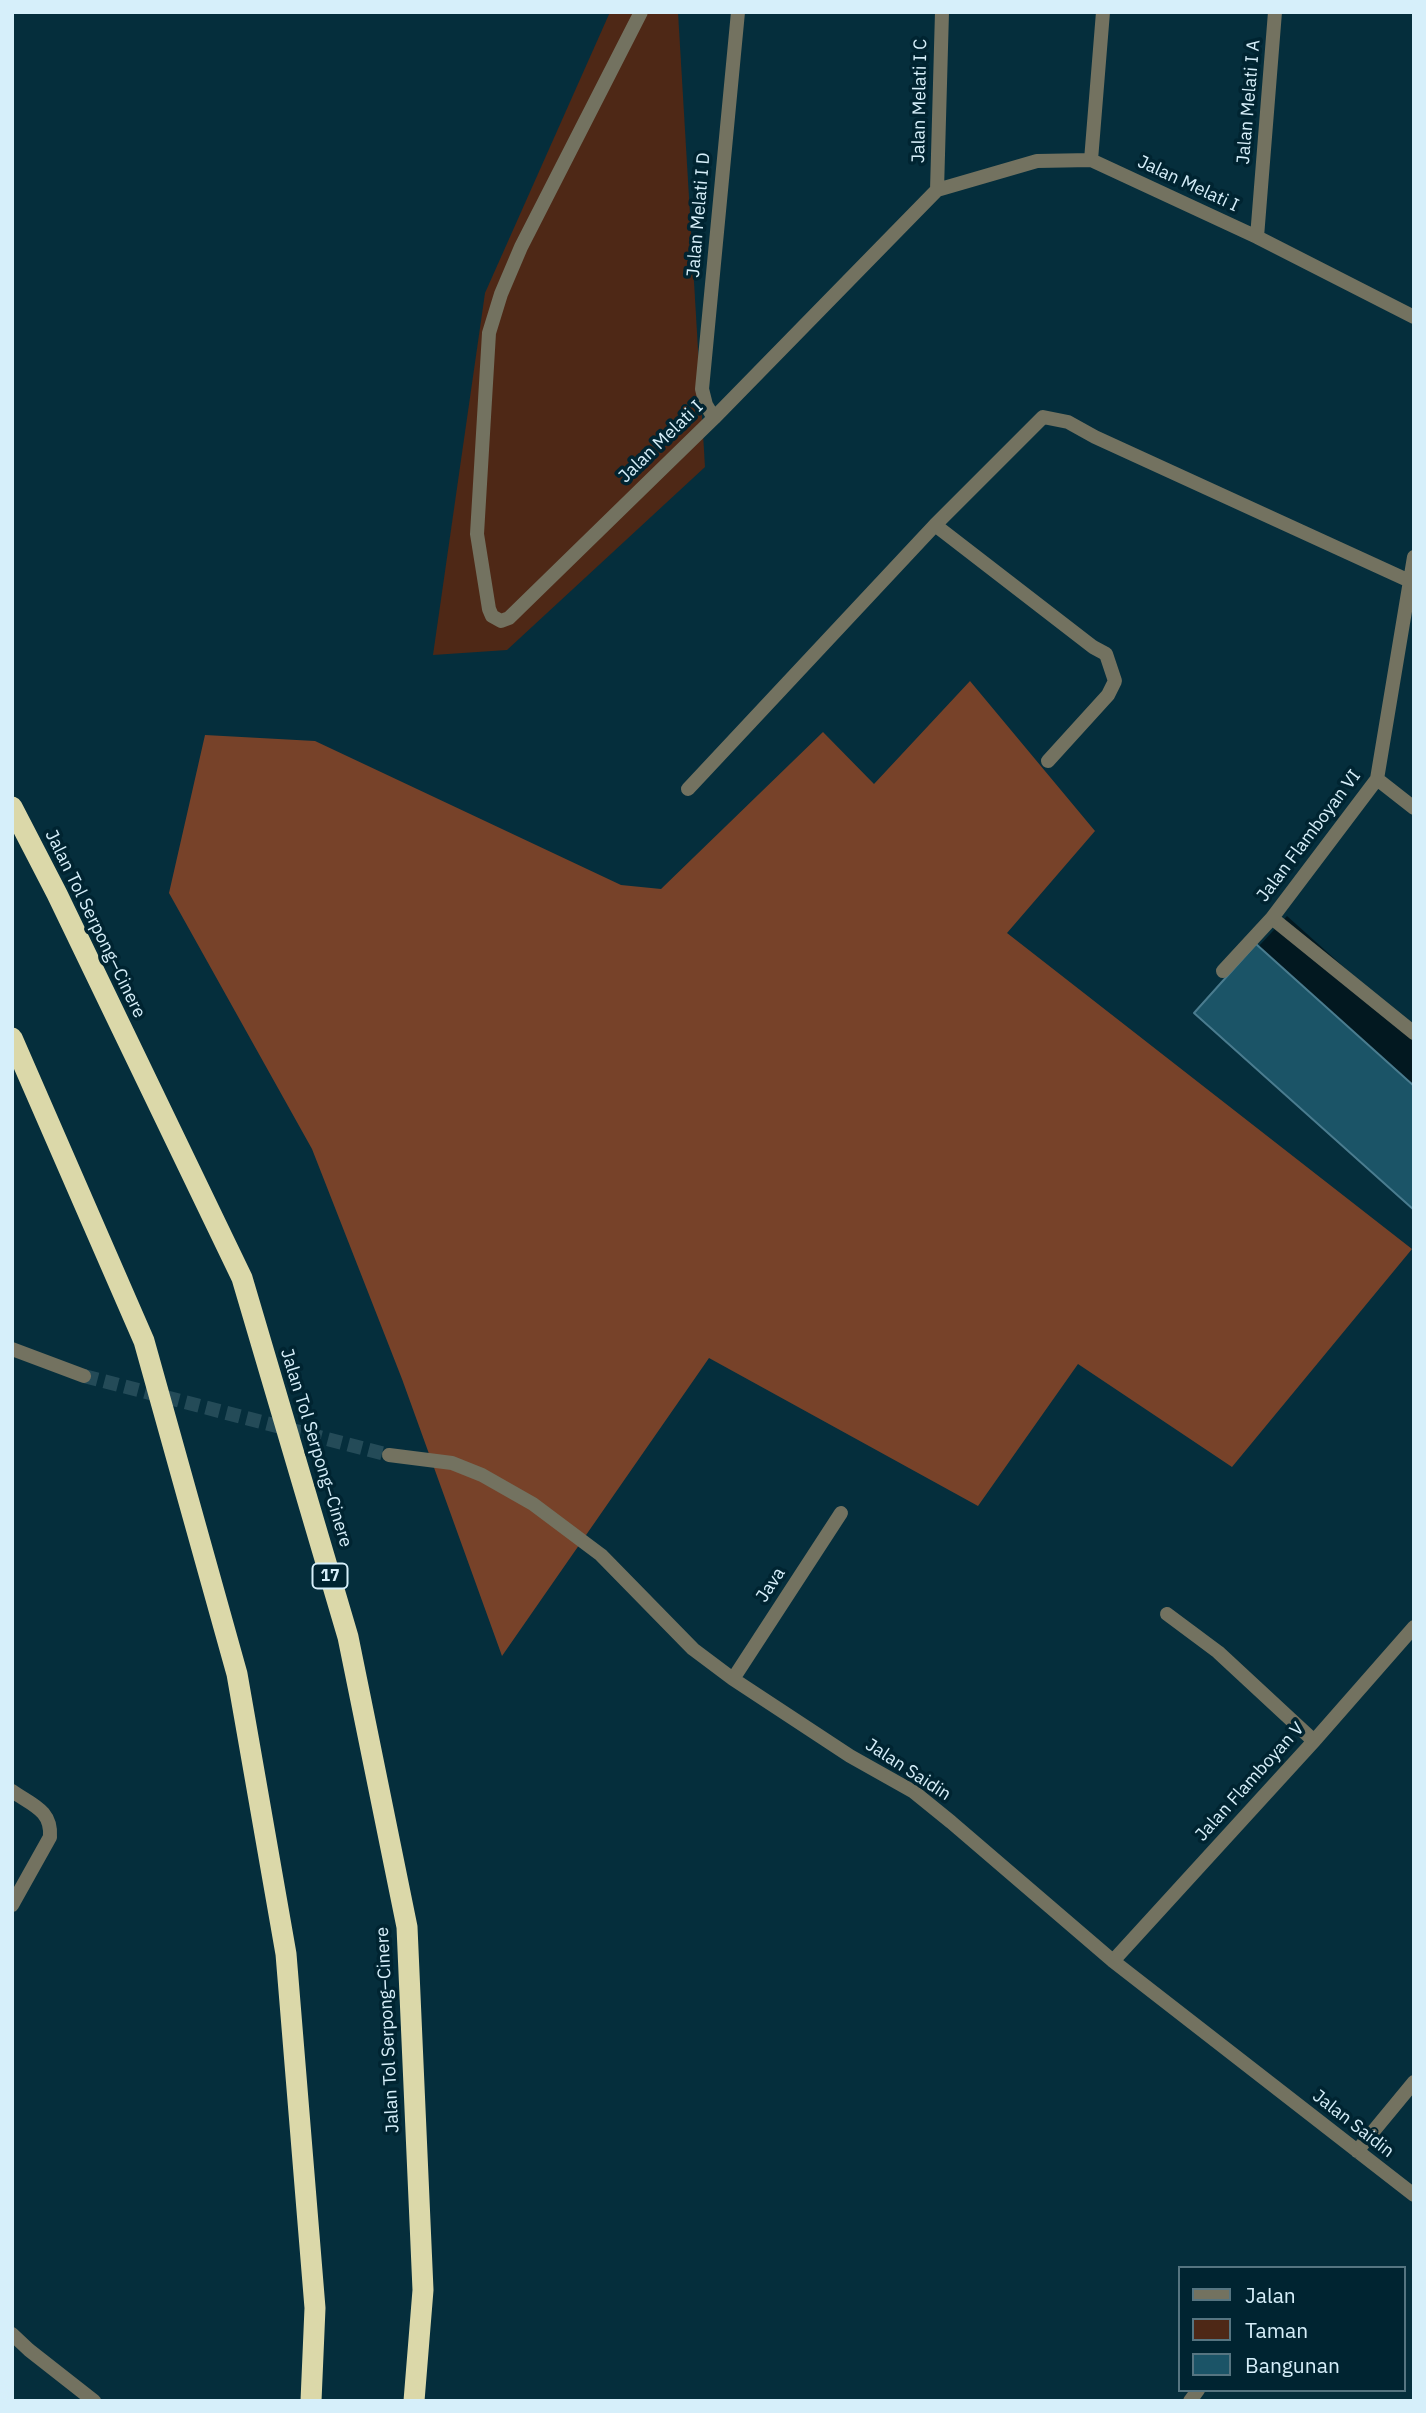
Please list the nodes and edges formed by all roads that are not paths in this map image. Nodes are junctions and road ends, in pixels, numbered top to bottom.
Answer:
1 (641, 12) edge
2 (738, 12) edge
3 (942, 12) edge
4 (1103, 12) edge
5 (1275, 12) edge
6 (1091, 160) junction
7 (937, 190) junction
8 (1258, 237) junction
9 (1414, 317) edge
10 (714, 418) junction
11 (935, 525) junction
12 (1414, 557) edge
13 (1413, 582) edge
14 (1048, 761) dead end
15 (1377, 779) junction
16 (688, 789) dead end
17 (12, 807) edge
18 (1414, 808) edge
19 (1272, 918) junction
20 (1223, 971) dead end
21 (1414, 1033) edge
22 (12, 1038) edge
23 (12, 1349) edge
24 (84, 1376) tunnel mouth
25 (389, 1455) tunnel mouth
26 (841, 1513) dead end
27 (1167, 1614) dead end
28 (1414, 1627) edge
29 (733, 1679) junction
30 (1314, 1741) junction
31 (12, 1791) edge
32 (12, 1905) edge
33 (1113, 1961) junction
34 (1414, 2082) edge
35 (1357, 2151) junction
36 (1414, 2196) edge
37 (12, 2334) edge
38 (94, 2401) edge
39 (311, 2401) edge
40 (414, 2401) edge

1 - 10 street, Jalan Melati I
2 - 10 street, Jalan Melati I D
3 - 7 street, Jalan Melati I C
4 - 6 street
5 - 8 street, Jalan Melati I A
6 - 7 street, Jalan Melati I
6 - 8 street, Jalan Melati I
7 - 10 street, Jalan Melati I
8 - 9 street, Jalan Melati I
11 - 13 street
11 - 14 street
11 - 16 street
12 - 13 street, Jalan Flamboyan VI
13 - 15 street, Jalan Flamboyan VI
15 - 18 street
15 - 19 street, Jalan Flamboyan VI
17 - 40 highway, Jalan Tol Serpong–Cinere / 17
19 - 20 street, Jalan Flamboyan VI
19 - 21 street
22 - 39 highway
23 - 24 street
25 - 29 street, Jalan Saidin
26 - 29 street, Java
27 - 30 street
28 - 30 street, Jalan Flamboyan V
29 - 33 street, Jalan Saidin
30 - 33 street, Jalan Flamboyan V
31 - 32 street
33 - 35 street, Jalan Saidin
34 - 35 street
35 - 36 street, Jalan Saidin
37 - 38 street

